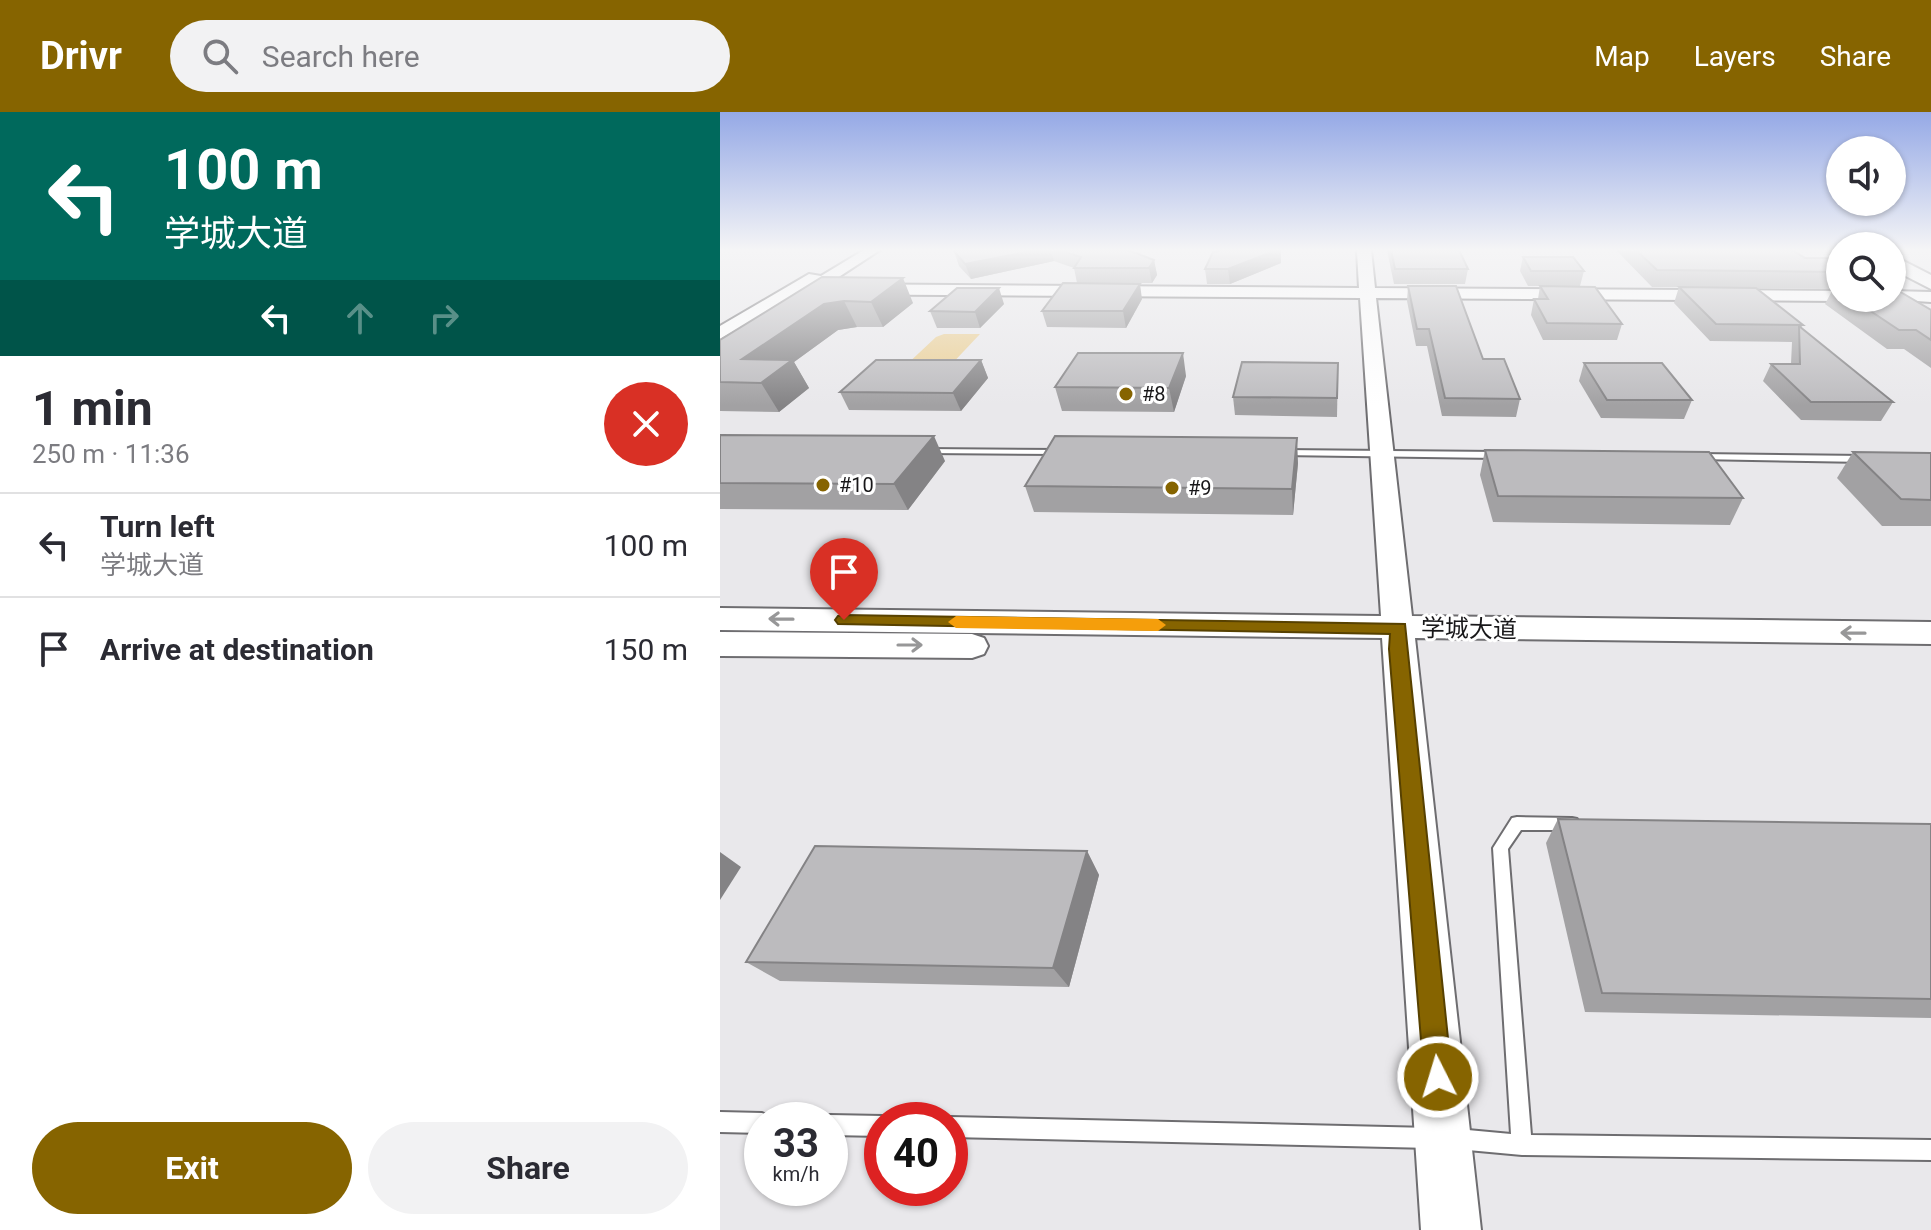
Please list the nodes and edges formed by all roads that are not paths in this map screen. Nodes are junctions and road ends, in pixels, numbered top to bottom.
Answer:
1 (778, 302) edge
2 (783, 302) edge
3 (1369, 302) edge
4 (720, 334) edge
5 (720, 346) edge
6 (921, 451) edge
7 (1079, 452) edge
8 (1271, 453) edge
9 (1383, 454) junction
10 (1508, 455) edge
11 (1681, 457) edge
12 (1868, 459) edge
13 (720, 619) edge
14 (1931, 633) edge
15 (1398, 639) junction
16 (720, 644) edge
17 (1931, 657) edge
18 (1597, 824) edge
19 (720, 1122) edge
20 (744, 1123) edge
21 (968, 1127) edge
22 (1444, 1138) junction
23 (1522, 1145) junction
24 (1931, 1150) edge
25 (1451, 1230) edge

1 - 4 street
2 - 5 street
3 - 9 street
6 - 7 lane
8 - 9 lane
9 - 10 lane
9 - 15 street
11 - 12 lane
15 -> 13 street, 学城大道
14 -> 15 street, 学城大道
16 -> 15 street, 学城大道
15 - 17 street, 学城大道
15 - 22 street
18 - 23 lane
19 - 20 lane
21 - 22 lane
22 - 23 lane
22 - 25 street
23 - 24 lane

